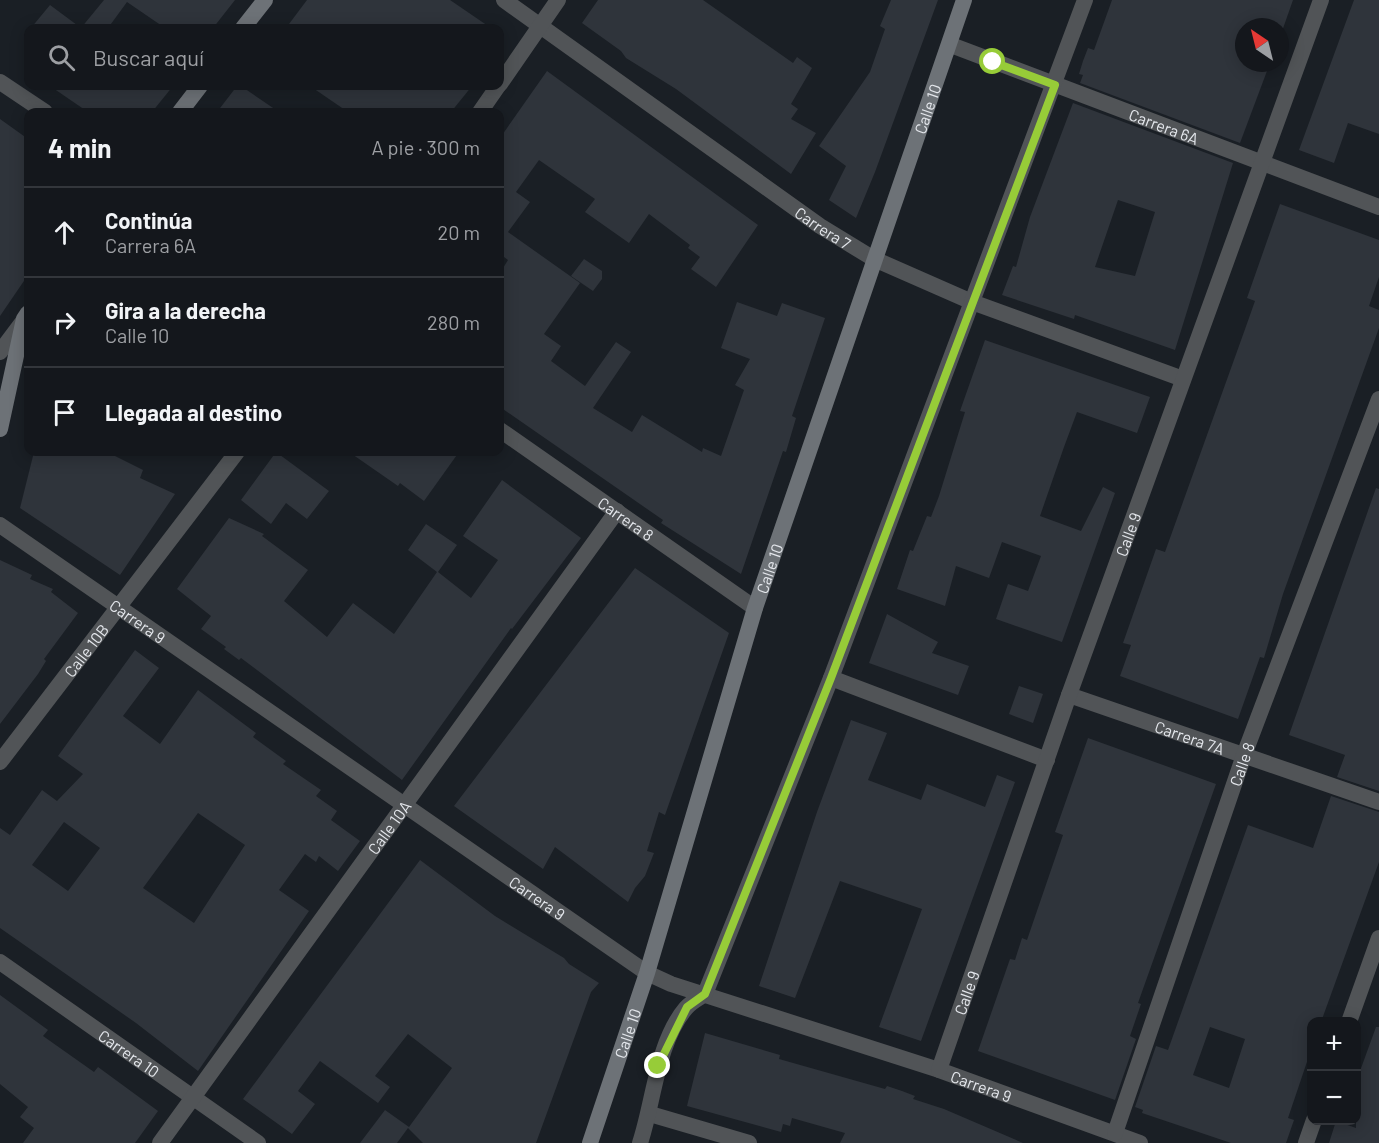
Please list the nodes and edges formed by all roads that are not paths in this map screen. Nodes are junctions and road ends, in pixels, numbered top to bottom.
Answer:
1 (265, 0) edge
2 (504, 0) edge
3 (558, 0) edge
4 (964, 0) edge
5 (1085, 0) edge
6 (1321, 0) edge
7 (246, 24) edge
8 (539, 26) junction
9 (951, 45) junction
10 (504, 78) edge
11 (0, 82) edge
12 (1055, 85) junction
13 (197, 90) edge
14 (495, 90) edge
15 (39, 108) edge
16 (183, 108) edge
17 (483, 108) edge
18 (1261, 162) junction
19 (1379, 207) edge
20 (874, 260) junction
21 (972, 303) junction
22 (24, 319) edge
23 (24, 325) edge
24 (0, 352) edge
25 (1183, 379) junction
26 (1379, 399) edge
27 (0, 429) edge
28 (504, 432) edge
29 (234, 456) edge
30 (617, 511) junction
31 (0, 525) edge
32 (119, 605) junction
33 (754, 608) junction
34 (831, 678) junction
35 (1069, 695) junction
36 (1244, 755) junction
37 (1047, 760) junction
38 (0, 762) edge
39 (1379, 802) edge
40 (404, 807) junction
41 (1379, 938) edge
42 (0, 962) edge
43 (647, 973) junction
44 (705, 994) junction
45 (1351, 1017) edge
46 (939, 1070) junction
47 (192, 1097) junction
48 (650, 1113) junction
49 (1312, 1125) edge
50 (1115, 1133) junction
51 (160, 1143) edge
52 (258, 1143) edge
53 (590, 1143) edge
54 (640, 1143) edge
55 (749, 1143) edge
56 (1140, 1143) edge
57 (1306, 1143) edge

1 - 7 main road
2 - 8 street, Carrera 7
3 - 8 street
4 - 9 main road, Calle 10
5 - 12 street
6 - 18 street, Calle 9
8 - 10 street
8 - 20 street, Carrera 7
9 - 12 street, Carrera 6A
9 - 20 main road, Calle 10
11 - 15 street
12 - 18 street, Carrera 6A
12 - 21 street
13 - 16 main road
14 - 17 street
18 - 19 street, Carrera 6A
18 - 25 street, Calle 9
20 - 21 street, Carrera 7
20 - 33 main road, Calle 10
21 - 25 street, Carrera 7
21 - 34 street
22 - 24 street
23 - 27 main road
25 - 35 street, Calle 9
26 - 36 street, Calle 8
28 - 30 street, Carrera 8
29 - 32 street, Calle 10B
30 - 33 street, Carrera 8
30 - 40 street, Calle 10A
31 - 32 street, Carrera 9
32 - 38 street, Calle 10B
32 - 40 street, Carrera 9
33 - 43 main road, Calle 10
34 - 37 street
34 - 44 street
35 - 36 street, Carrera 7A
35 - 37 street, Calle 9
36 - 39 street, Carrera 7A
36 - 50 street, Calle 8
37 - 46 street, Calle 9
40 - 43 street, Carrera 9
40 - 47 street, Calle 10A
41 - 45 street
42 - 47 street, Carrera 10
43 - 44 street, Carrera 9
43 - 53 main road, Calle 10
44 - 46 street, Carrera 9
44 - 48 street
46 - 50 street, Carrera 9
47 - 51 street, Calle 10A
47 - 52 street, Carrera 10
48 - 54 street
48 - 55 street
49 - 57 street
50 - 56 street, Carrera 9

